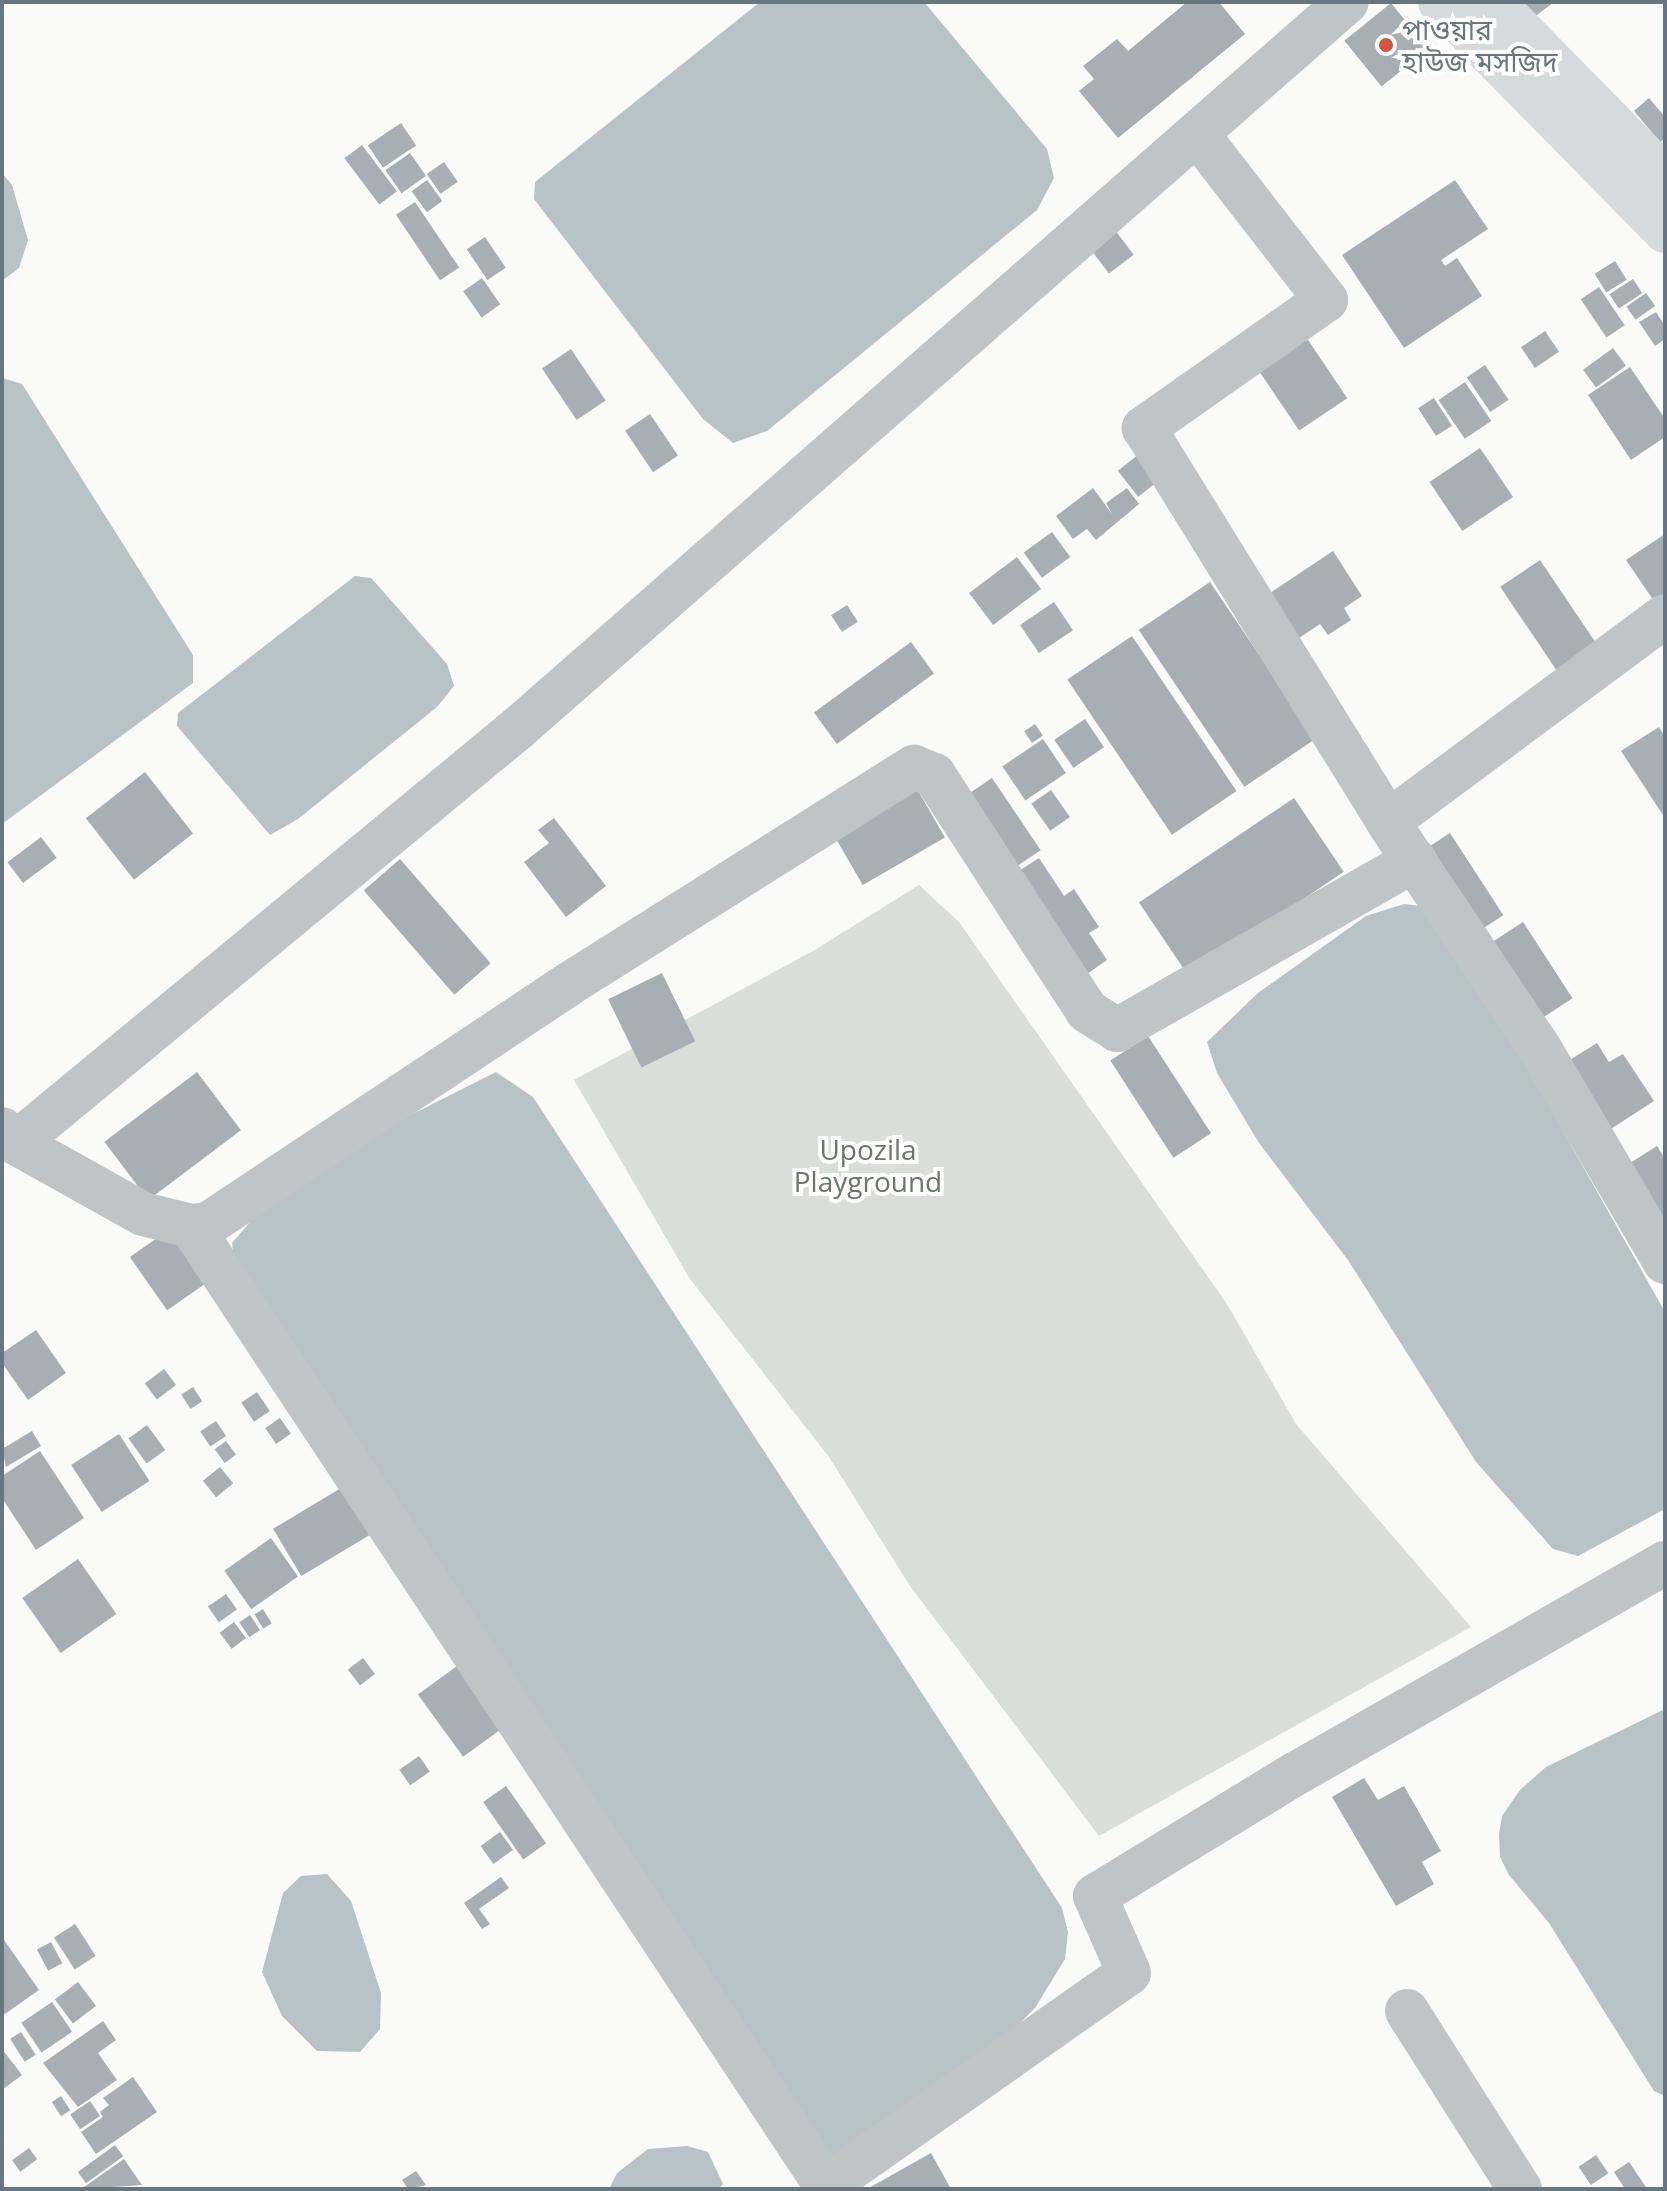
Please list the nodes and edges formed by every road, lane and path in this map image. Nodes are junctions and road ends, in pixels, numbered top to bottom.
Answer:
1 (1347, 2) edge
2 (1440, 2) edge
3 (1493, 2) edge
4 (1198, 135) junction
5 (1665, 177) edge
6 (1665, 231) edge
7 (1665, 616) edge
8 (1388, 822) junction
9 (1415, 860) junction
10 (9, 1136) edge
11 (191, 1226) junction
12 (1665, 1262) edge
13 (1665, 1563) edge
14 (1407, 2011) dead end
15 (827, 2188) edge
16 (1520, 2189) edge

1 - 4 street
2 - 6 main road
3 - 5 main road
4 - 8 street
4 - 10 street
7 - 8 street
8 - 9 street
9 - 11 street
9 - 12 street
10 - 11 street
11 - 15 street
13 - 15 street
14 - 16 street

